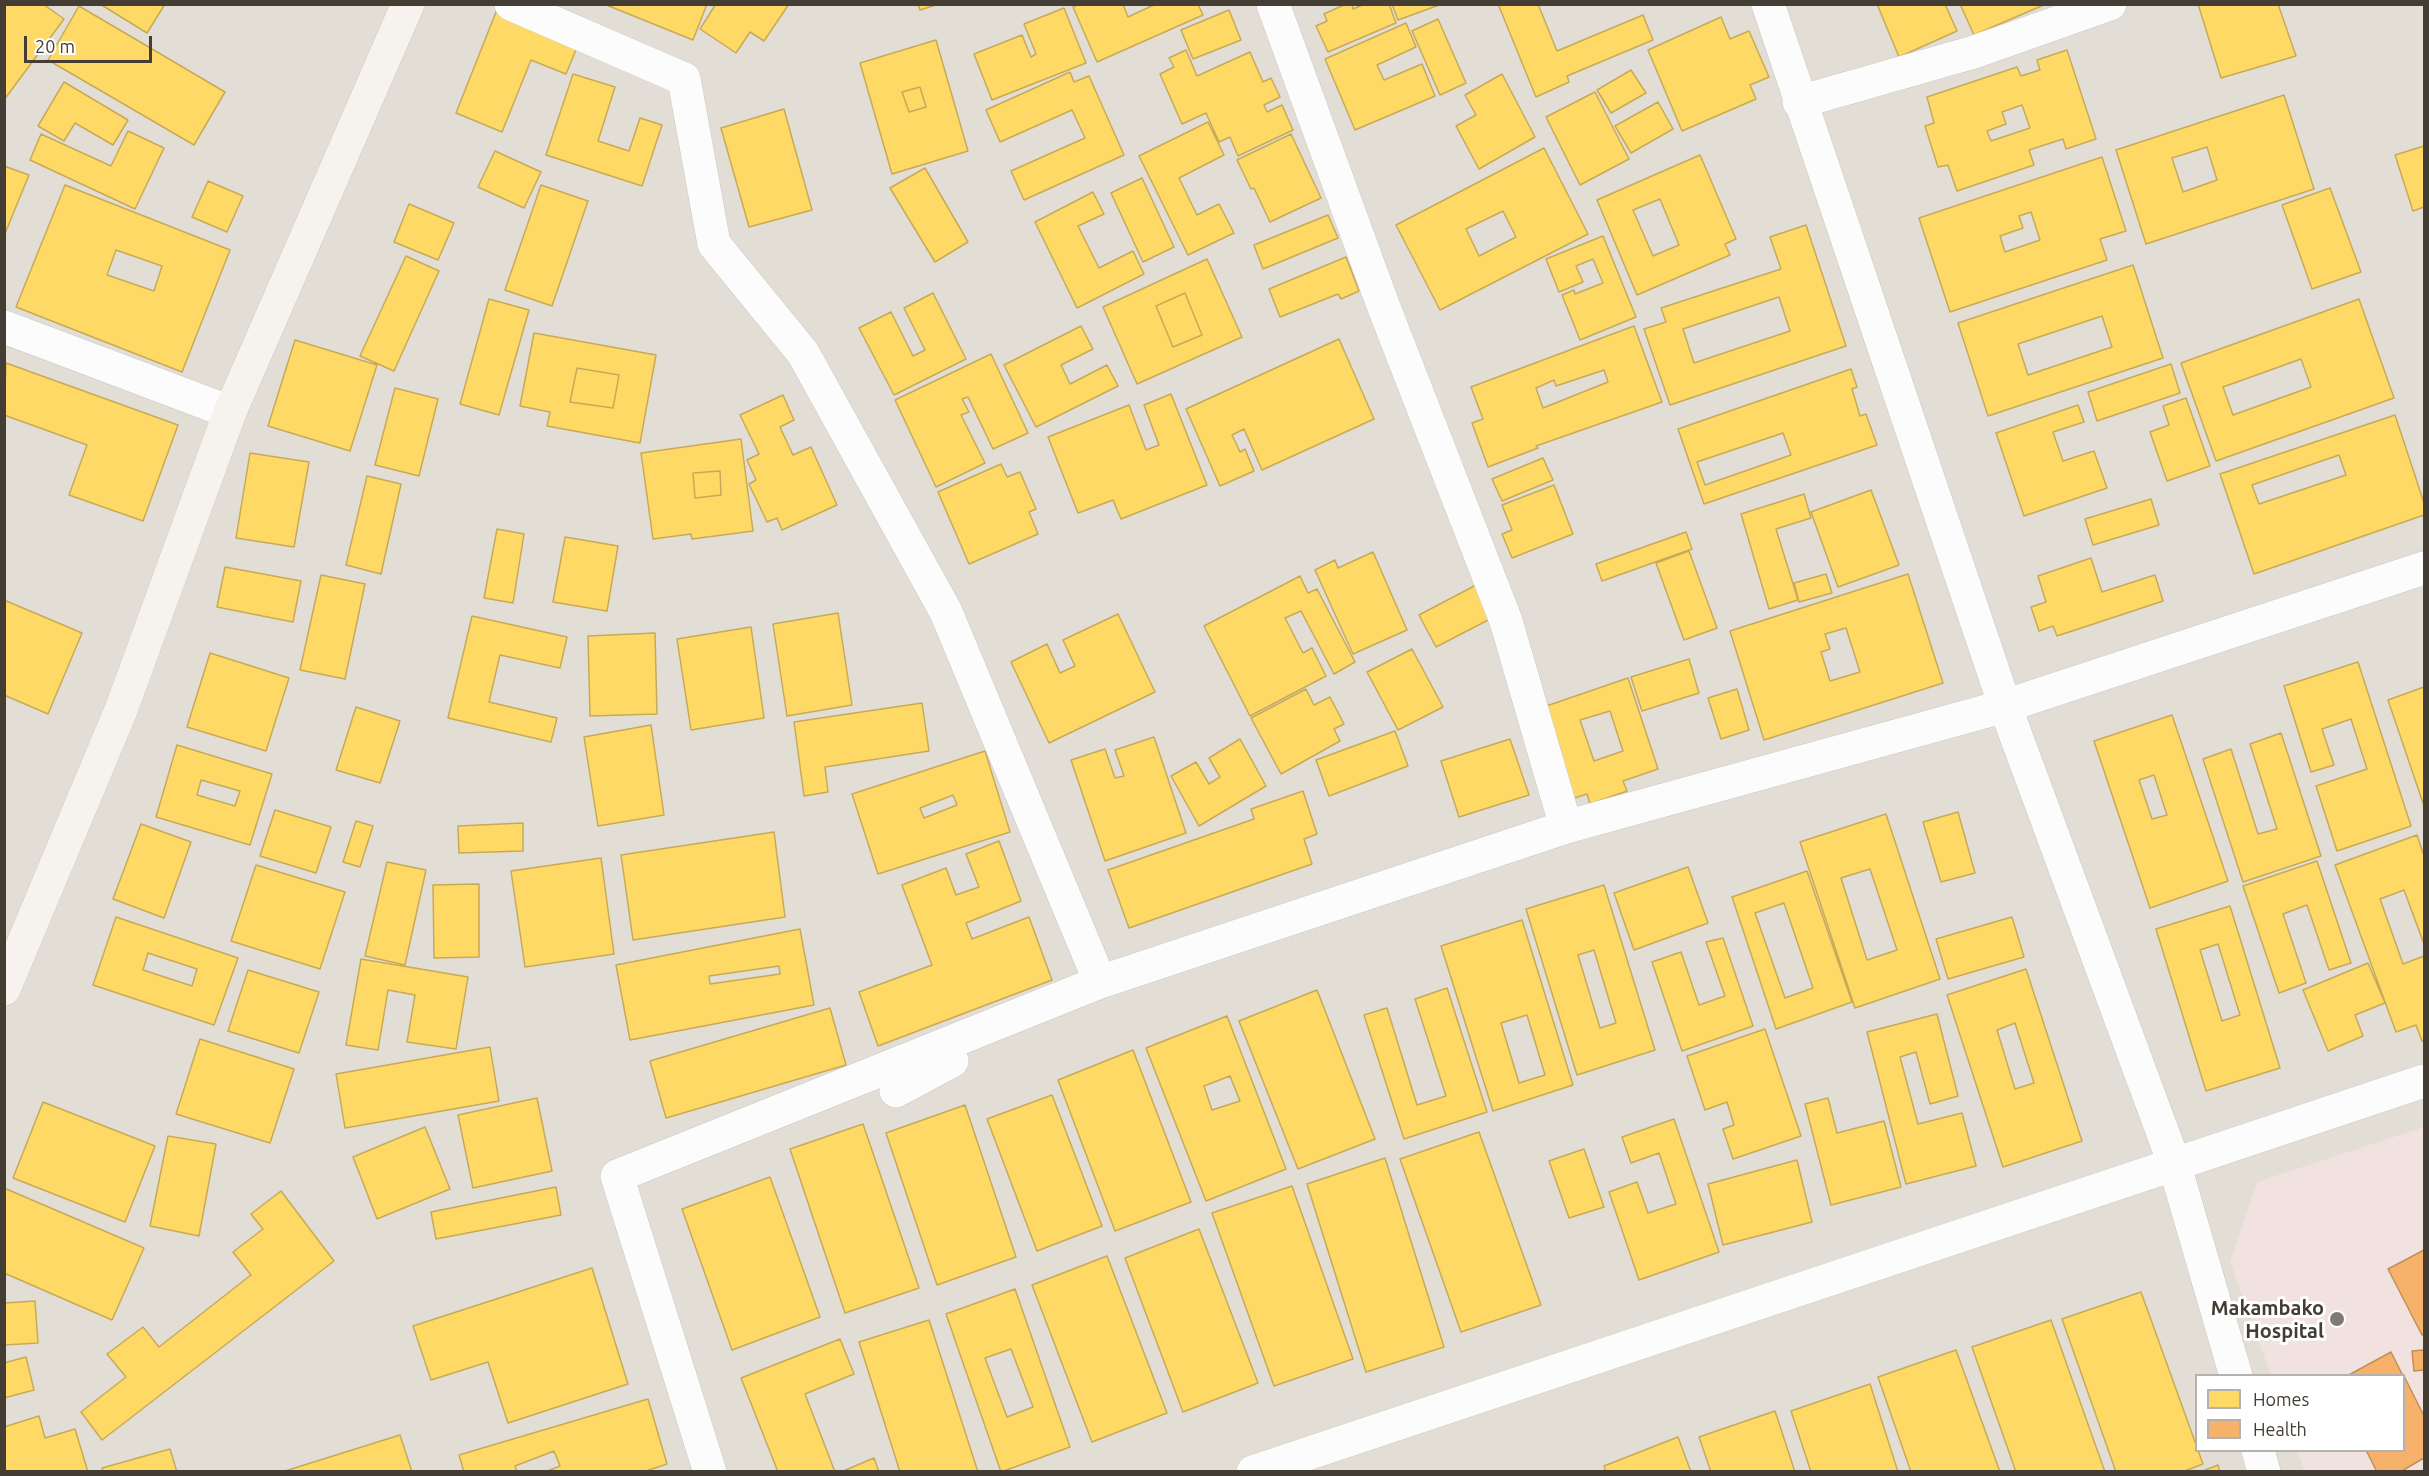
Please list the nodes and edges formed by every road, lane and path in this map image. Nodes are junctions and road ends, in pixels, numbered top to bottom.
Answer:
1 (408, 4) edge
2 (512, 4) edge
3 (1273, 4) edge
4 (1768, 4) edge
5 (2110, 4) edge
6 (1799, 102) junction
7 (4, 327) edge
8 (230, 412) junction
9 (2424, 568) edge
10 (2005, 706) junction
11 (1929, 713) dead end
12 (1566, 827) junction
13 (1100, 982) junction
14 (4, 988) edge
15 (2424, 1081) edge
16 (896, 1091) dead end
17 (2174, 1163) junction
18 (2235, 1374) edge
19 (2259, 1452) edge
20 (710, 1472) edge
21 (1253, 1472) edge
22 (2264, 1472) edge

1 - 8 street
2 - 13 street
3 - 12 street
4 - 6 street
5 - 6 street
6 - 10 street
7 - 8 street
8 - 14 street
9 - 10 street
10 - 12 street
10 - 17 street
11 - 12 street
12 - 13 street
13 - 16 street
13 - 20 street
15 - 17 street
17 - 18 street
17 - 21 street
19 - 22 street

